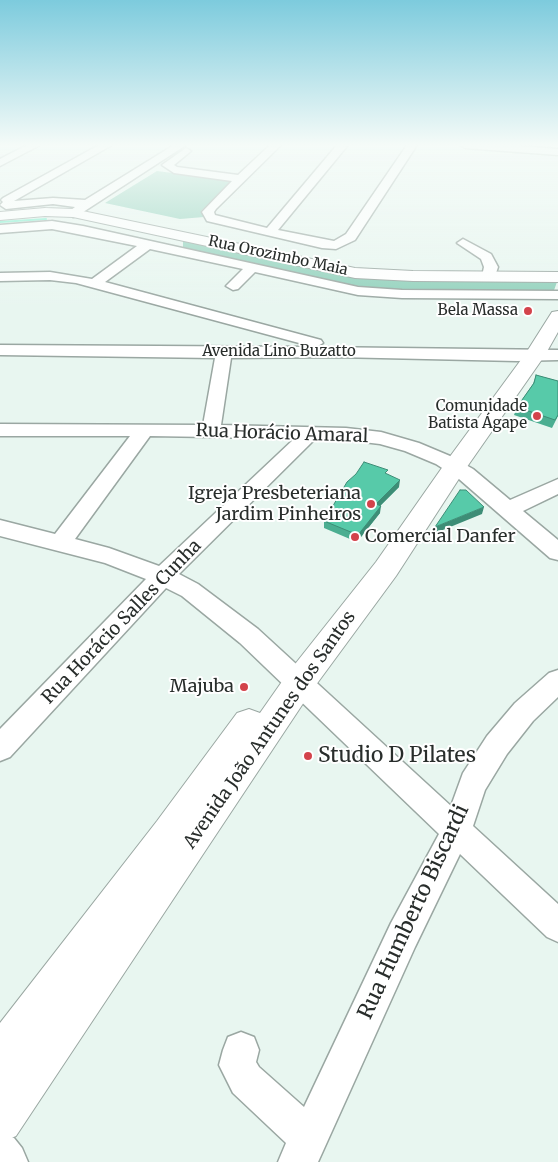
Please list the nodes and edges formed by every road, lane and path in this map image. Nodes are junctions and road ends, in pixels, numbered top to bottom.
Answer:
1 (95, 199) edge
2 (221, 199) edge
3 (298, 199) edge
4 (376, 199) edge
5 (6, 202) edge
6 (79, 209) junction
7 (0, 216) edge
8 (0, 229) edge
9 (271, 232) junction
10 (463, 243) dead end
11 (146, 245) junction
12 (252, 268) junction
13 (489, 276) junction
14 (0, 277) edge
15 (96, 282) junction
16 (233, 286) dead end
17 (557, 298) edge
18 (290, 338) junction
19 (0, 350) edge
20 (224, 352) junction
21 (301, 352) junction
22 (335, 352) junction
23 (536, 356) edge
24 (0, 430) edge
25 (145, 430) junction
26 (211, 431) junction
27 (310, 434) junction
28 (449, 464) junction
29 (558, 486) edge
30 (508, 509) junction
31 (0, 528) edge
32 (60, 543) junction
33 (558, 552) edge
34 (163, 576) junction
35 (292, 677) junction
36 (558, 681) edge
37 (0, 748) edge
38 (456, 831) junction
39 (558, 926) edge
40 (241, 1050) dead end
41 (0, 1059) edge
42 (12, 1075) edge
43 (0, 1120) edge
44 (303, 1150) edge
45 (0, 1152) edge
46 (8, 1162) edge

1 - 6 street
2 - 9 street
3 - 9 street
4 - 9 street
5 - 6 street
6 - 7 main road, Rua Orozimbo Maia
6 - 13 main road, Rua Orozimbo Maia
8 - 11 street
10 - 13 street
11 - 12 street
11 - 15 street
12 - 16 street
12 - 17 street
13 - 17 main road, Rua Orozimbo Maia
14 - 15 street
15 - 18 street
17 - 23 main road, Avenida João Antunes dos Santos
18 - 21 street
18 - 22 street
19 - 20 street, Avenida Lino Buzatto
20 - 21 street, Avenida Lino Buzatto
20 - 26 street
21 - 22 street, Avenida Lino Buzatto
22 - 23 street, Avenida Lino Buzatto
23 - 28 main road, Avenida João Antunes dos Santos
24 - 25 street, Rua Horácio Amaral
25 - 26 street, Rua Horácio Amaral
25 - 32 street
26 - 27 street, Rua Horácio Amaral
27 - 28 street, Rua Horácio Amaral
27 - 34 street, Rua Horácio Salles Cunha
28 - 30 street, Rua Horácio Amaral
28 - 35 main road, Avenida João Antunes dos Santos
29 - 30 street
30 - 33 street, Rua Horácio Amaral
31 - 32 street
32 - 34 street
34 - 35 street
34 - 37 street, Rua Horácio Salles Cunha
35 - 38 street
35 - 41 main road, Avenida João Antunes dos Santos
35 - 42 main road, Avenida João Antunes dos Santos
36 - 38 street, Rua Humberto Biscardi
38 - 39 street
38 - 44 street, Rua Humberto Biscardi
40 - 44 street
42 - 43 main road, Avenida João Antunes dos Santos
45 - 46 street

